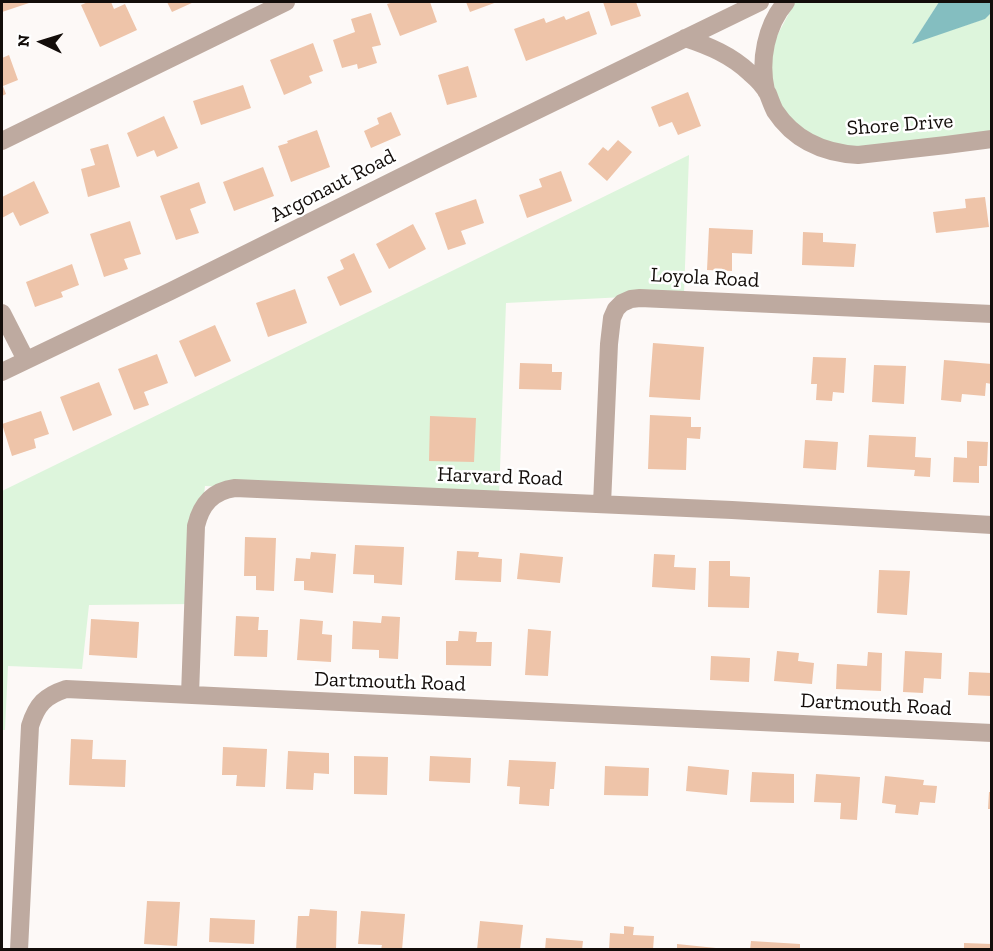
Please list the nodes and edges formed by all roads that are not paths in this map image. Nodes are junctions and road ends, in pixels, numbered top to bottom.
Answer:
1 (286, 2) edge
2 (760, 2) edge
3 (786, 2) edge
4 (685, 38) junction
5 (766, 91) junction
6 (992, 139) edge
7 (2, 141) edge
8 (2, 313) edge
9 (992, 314) edge
10 (26, 360) junction
11 (2, 372) edge
12 (602, 504) junction
13 (992, 525) edge
14 (190, 695) junction
15 (992, 733) edge
16 (20, 950) edge

1 - 7 street
2 - 4 street
3 - 5 street, Shore Drive
4 - 5 street, Shore Drive
4 - 10 street, Argonaut Road
5 - 6 street, Shore Drive
8 - 10 street
9 - 12 street, Loyola Road
10 - 11 street, Argonaut Road
12 - 13 street, Harvard Road
12 - 14 street, Harvard Road
14 - 15 street, Dartmouth Road
14 - 16 street, Dartmouth Road

